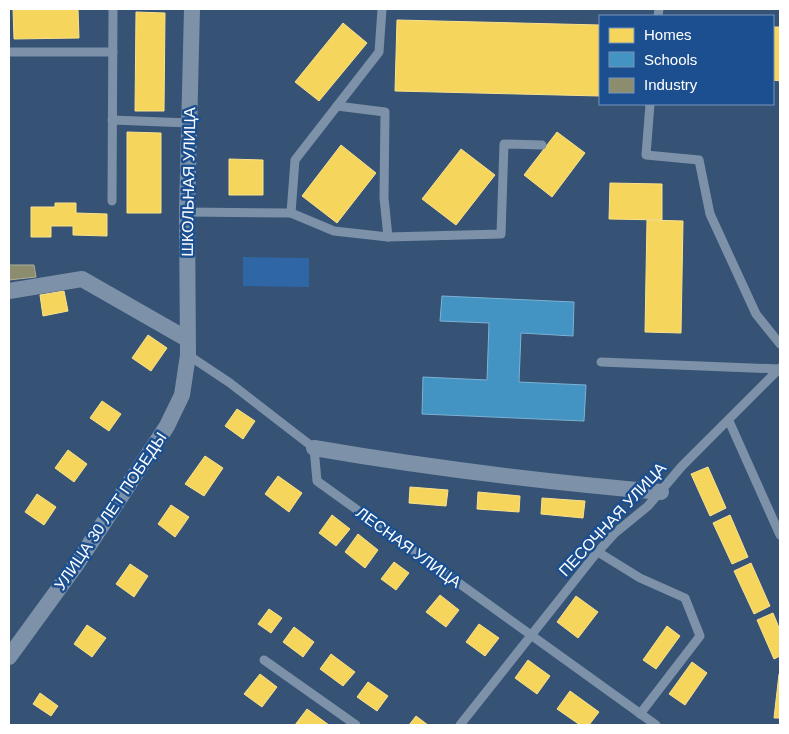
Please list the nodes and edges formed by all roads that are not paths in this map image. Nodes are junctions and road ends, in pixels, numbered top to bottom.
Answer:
1 (113, 9) edge
2 (192, 9) edge
3 (382, 9) edge
4 (9, 52) edge
5 (113, 52) junction
6 (650, 105) edge
7 (337, 106) junction
8 (112, 120) junction
9 (189, 123) junction
10 (542, 146) dead end
11 (112, 201) dead end
12 (187, 212) junction
13 (291, 213) junction
14 (388, 237) junction
15 (9, 291) edge
16 (780, 344) edge
17 (187, 347) junction
18 (601, 362) dead end
19 (780, 369) edge
20 (729, 421) junction
21 (314, 448) junction
22 (661, 492) junction
23 (780, 535) edge
24 (598, 552) junction
25 (530, 634) junction
26 (9, 656) edge
27 (264, 660) dead end
28 (640, 714) junction
29 (356, 725) edge
30 (460, 725) edge
31 (656, 725) edge

1 - 5 lane
2 - 9 street, ШКОЛЬНАЯ УЛИЦА
3 - 7 lane
4 - 5 lane
5 - 8 lane
6 - 16 lane
7 - 13 lane
7 - 14 lane
8 - 9 lane
8 - 11 lane
9 - 12 street, ШКОЛЬНАЯ УЛИЦА
10 - 14 lane
12 - 13 lane
12 - 17 street, ШКОЛЬНАЯ УЛИЦА
13 - 14 lane
15 - 17 street
17 - 21 lane
17 - 26 street, УЛИЦА 30 ЛЕТ ПОБЕДЫ
18 - 19 lane
19 - 20 lane, ПЕСОЧНАЯ УЛИЦА
20 - 22 lane, ПЕСОЧНАЯ УЛИЦА
20 - 23 lane
21 - 22 street
21 - 25 lane, ЛЕСНАЯ УЛИЦА
22 - 24 lane, ПЕСОЧНАЯ УЛИЦА
24 - 25 lane, ПЕСОЧНАЯ УЛИЦА
24 - 28 lane
25 - 28 lane, ЛЕСНАЯ УЛИЦА
25 - 30 lane, ПЕСОЧНАЯ УЛИЦА
27 - 29 lane
28 - 31 lane, ЛЕСНАЯ УЛИЦА

